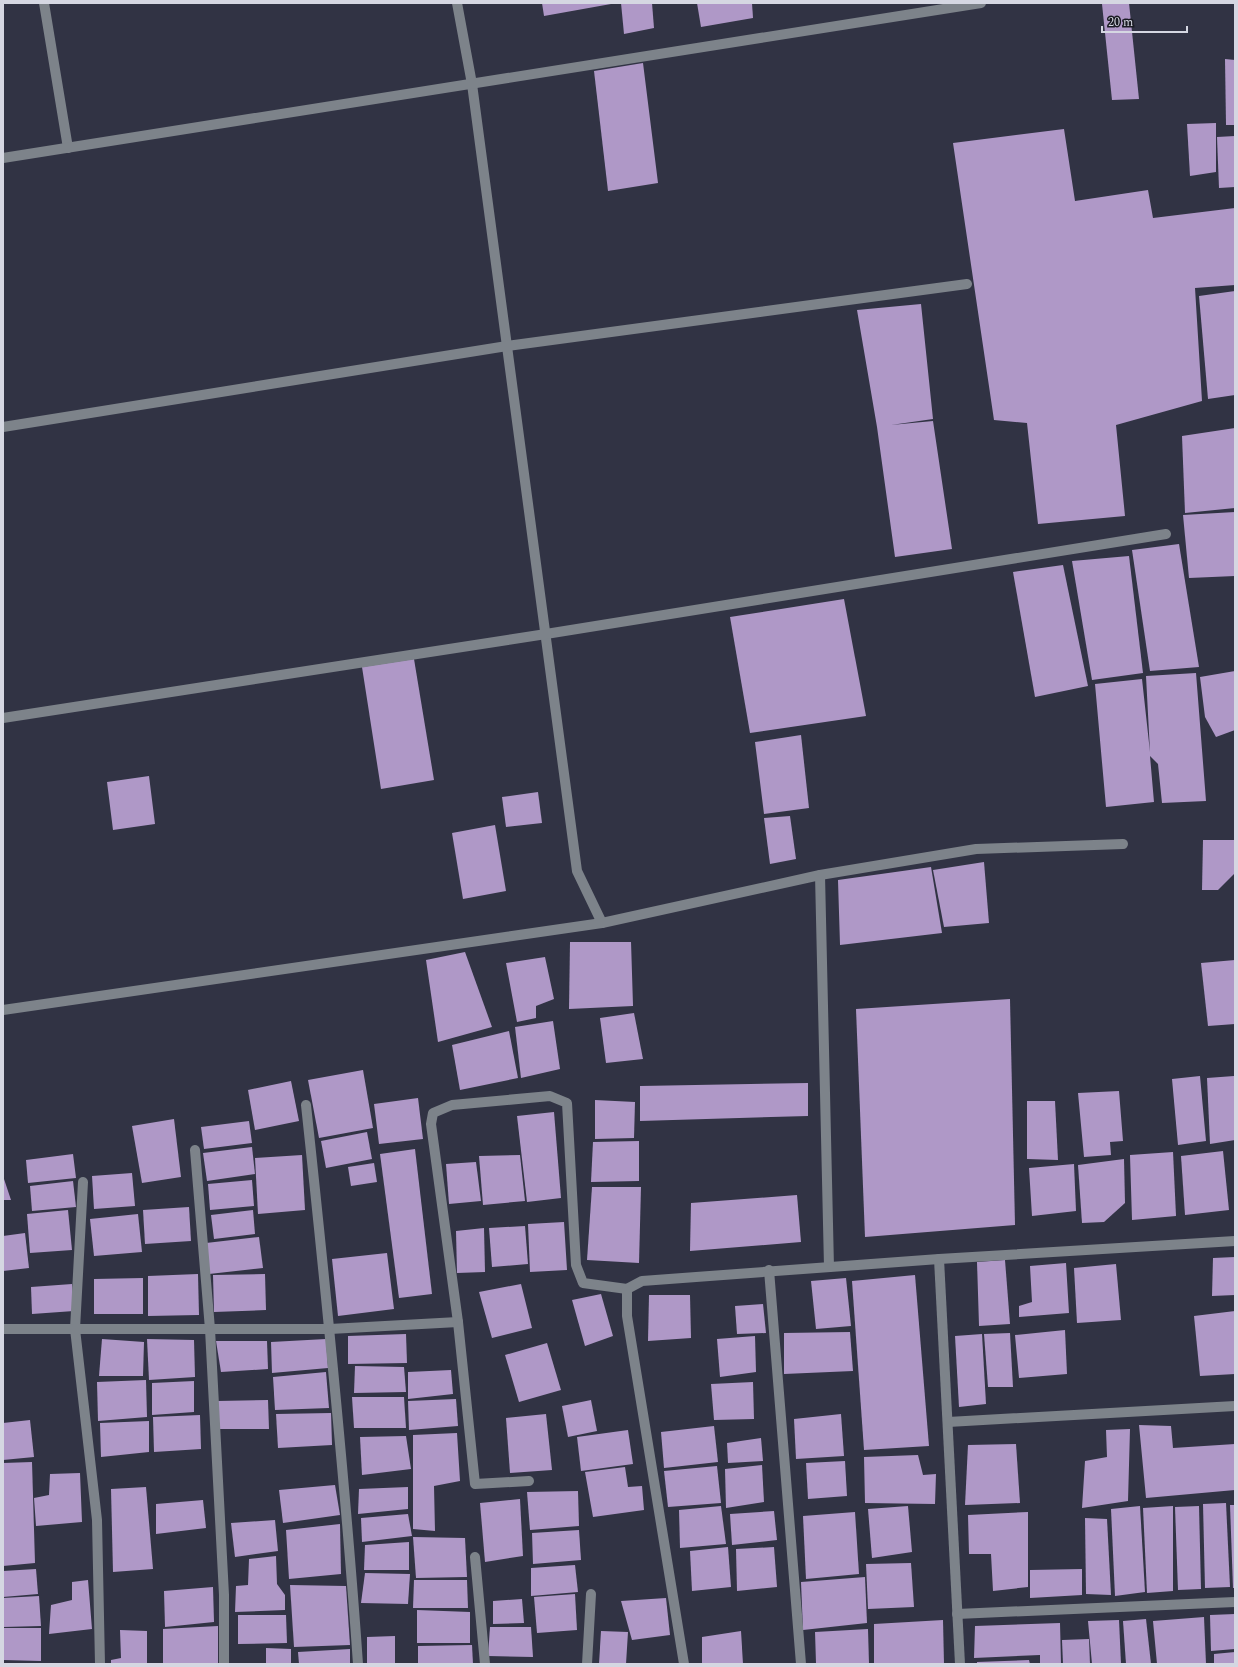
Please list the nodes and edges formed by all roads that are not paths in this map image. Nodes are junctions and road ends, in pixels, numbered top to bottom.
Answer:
1 (44, 3) edge
2 (457, 3) edge
3 (981, 3) edge
4 (472, 84) junction
5 (68, 148) junction
6 (3, 158) edge
7 (968, 284) dead end
8 (507, 346) junction
9 (3, 426) edge
10 (1166, 534) dead end
11 (546, 634) junction
12 (3, 718) edge
13 (1123, 844) dead end
14 (820, 875) junction
15 (602, 923) junction
16 (3, 1010) edge
17 (306, 1105) dead end
18 (195, 1150) dead end
19 (83, 1182) dead end
20 (1235, 1241) edge
21 (939, 1259) junction
22 (828, 1267) junction
23 (769, 1270) junction
24 (628, 1289) junction
25 (458, 1322) junction
26 (3, 1329) edge
27 (75, 1329) junction
28 (210, 1329) junction
29 (330, 1329) junction
30 (1235, 1406) edge
31 (948, 1422) junction
32 (529, 1481) dead end
33 (475, 1557) dead end
34 (591, 1594) dead end
35 (1235, 1602) edge
36 (957, 1614) junction
37 (100, 1664) edge
38 (224, 1664) edge
39 (358, 1664) edge
40 (485, 1664) edge
41 (588, 1664) edge
42 (684, 1664) edge
43 (801, 1664) edge
44 (960, 1664) edge

1 - 5 street
2 - 4 street
3 - 4 street
4 - 5 street
4 - 8 street
5 - 6 street
7 - 8 street
8 - 9 street
8 - 11 street
10 - 11 street
11 - 12 street
11 - 15 street
13 - 14 street
14 - 15 street
14 - 22 street
15 - 16 street
17 - 29 street
18 - 28 street
19 - 27 street
20 - 21 street
21 - 22 street
21 - 31 street
22 - 23 street
23 - 24 street
23 - 43 street
24 - 25 street
24 - 42 street
25 - 29 street
25 - 32 street
26 - 27 street
27 - 28 street
27 - 37 street
28 - 29 street
28 - 38 street
29 - 39 street
30 - 31 street
31 - 36 street
33 - 40 street
34 - 41 street
35 - 36 street
36 - 44 street

